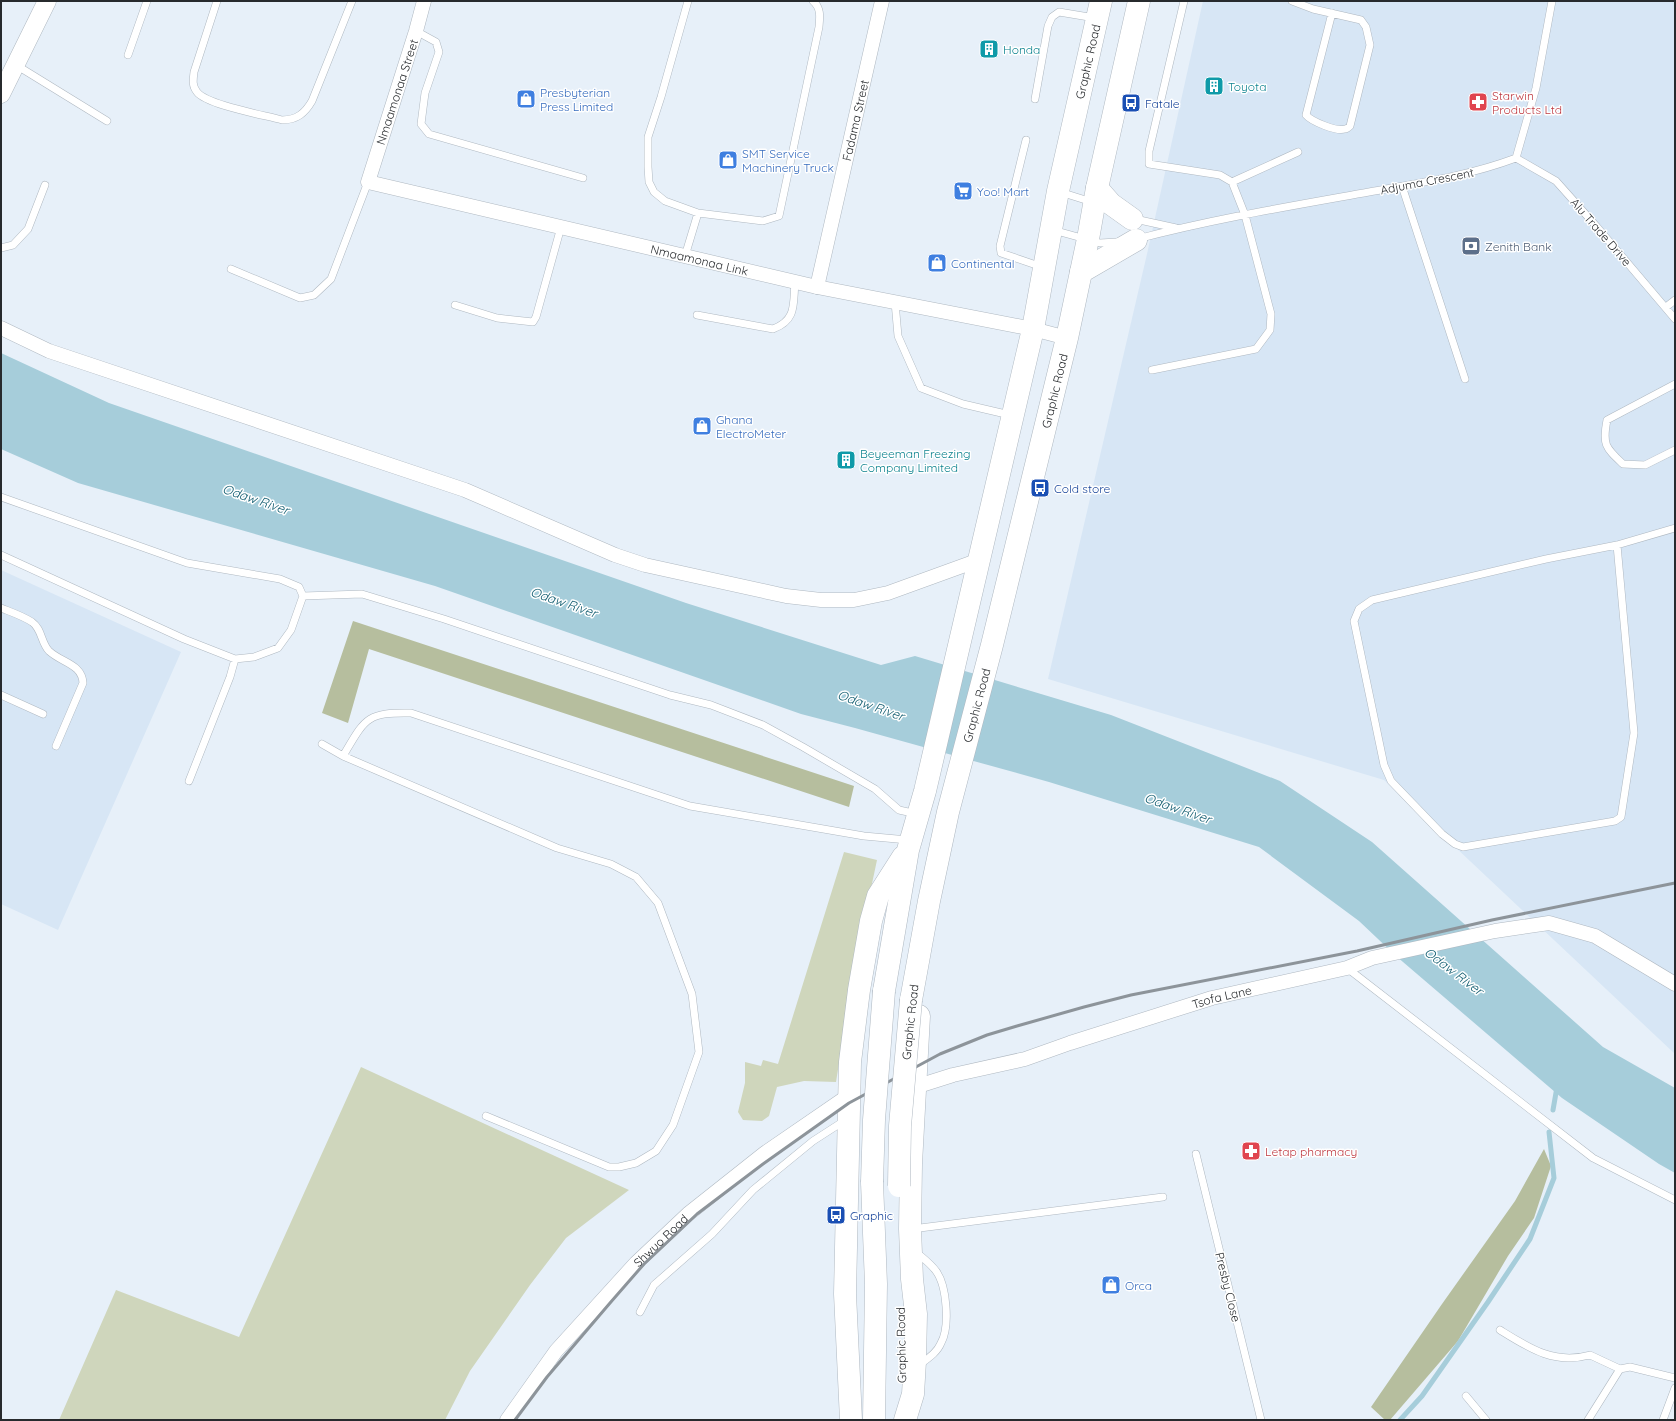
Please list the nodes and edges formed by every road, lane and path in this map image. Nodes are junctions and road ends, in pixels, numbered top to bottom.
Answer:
1 (47, 1) edge
2 (147, 1) edge
3 (217, 1) edge
4 (352, 1) edge
5 (688, 1) edge
6 (813, 1) edge
7 (882, 1) edge
8 (1139, 1) edge
9 (1184, 1) edge
10 (1292, 1) edge
11 (1552, 1) edge
12 (420, 2) edge
13 (1099, 10) edge
14 (1332, 13) junction
15 (416, 32) junction
16 (128, 55) dead end
17 (14, 64) junction
18 (1, 94) edge
19 (1035, 99) dead end
20 (107, 121) dead end
21 (1026, 140) dead end
22 (1298, 152) dead end
23 (1516, 158) junction
24 (583, 178) dead end
25 (368, 182) junction
26 (1232, 182) junction
27 (45, 185) dead end
28 (1402, 186) junction
29 (1058, 191) junction
30 (1096, 195) junction
31 (698, 213) junction
32 (1245, 215) junction
33 (561, 227) junction
34 (1178, 228) junction
35 (1134, 229) junction
36 (1051, 230) junction
37 (1088, 240) junction
38 (1, 248) edge
39 (685, 256) junction
40 (1044, 268) junction
41 (231, 269) dead end
42 (1081, 272) junction
43 (795, 282) junction
44 (817, 287) junction
45 (1675, 300) edge
46 (895, 302) junction
47 (455, 305) dead end
48 (1666, 307) junction
49 (697, 315) dead end
50 (1675, 319) edge
51 (1, 328) edge
52 (1033, 329) junction
53 (1067, 338) junction
54 (1152, 370) dead end
55 (1465, 379) dead end
56 (1675, 384) edge
57 (1013, 416) junction
58 (1675, 450) edge
59 (1, 497) edge
60 (1675, 528) edge
61 (1617, 545) junction
62 (1, 555) edge
63 (979, 560) junction
64 (303, 596) junction
65 (1, 608) edge
66 (235, 658) junction
67 (1, 695) edge
68 (43, 714) dead end
69 (322, 744) dead end
70 (56, 746) dead end
71 (343, 756) junction
72 (190, 781) dead end
73 (918, 814) junction
74 (909, 845) junction
75 (929, 901) junction
76 (1347, 968) junction
77 (1675, 984) edge
78 (915, 1087) junction
79 (848, 1096) junction
80 (486, 1116) dead end
81 (848, 1119) junction
82 (1196, 1154) dead end
83 (1163, 1197) dead end
84 (1675, 1200) edge
85 (910, 1238) junction
86 (640, 1312) dead end
87 (1500, 1330) dead end
88 (914, 1369) junction
89 (1620, 1369) junction
90 (1675, 1378) edge
91 (1675, 1388) edge
92 (1466, 1396) dead end
93 (507, 1420) edge
94 (852, 1420) edge
95 (874, 1420) edge
96 (903, 1420) edge
97 (1261, 1420) edge
98 (1486, 1420) edge
99 (1588, 1420) edge
100 (1663, 1420) edge

1 - 17 street
2 - 16 lane
3 - 4 lane
5 - 31 lane
6 - 31 lane
7 - 44 street, Fadama Street
8 - 30 main road, Graphic Road
9 - 26 lane
10 - 14 lane
11 - 23 lane
12 - 15 street, Nmaamonaa Street
13 - 19 lane
13 - 29 main road, Graphic Road
14 - 14 lane
15 - 24 lane
15 - 25 street, Nmaamonaa Street
17 - 18 street
17 - 20 lane
21 - 40 lane
22 - 26 lane
23 - 28 lane, Adjuma Crescent
23 - 48 lane, Alu Trade Drive
25 - 33 street, Nmaamonaa Link
25 - 41 lane
26 - 32 lane
27 - 38 lane
28 - 32 lane, Adjuma Crescent
28 - 55 lane
29 - 30 lane
29 - 36 main road, Graphic Road
30 - 35 main road
30 - 37 main road, Graphic Road
31 - 39 lane
32 - 34 lane, Adjuma Crescent
32 - 54 lane
33 - 39 street, Nmaamonaa Link
33 - 47 lane
34 - 35 lane, Adjuma Crescent
34 - 35 lane, Adjuma Crescent
35 - 37 lane, Adjuma Crescent
35 - 42 main road
36 - 37 lane, Adjuma Crescent
36 - 40 main road, Graphic Road
37 - 42 main road, Graphic Road
39 - 43 street, Nmaamonaa Link
40 - 52 main road, Graphic Road
42 - 53 main road, Graphic Road
43 - 44 street, Nmaamonaa Link
43 - 49 lane
44 - 46 street, Nmaamonaa Link
45 - 48 lane
46 - 52 street, Nmaamonaa Link
46 - 57 lane
48 - 50 lane, Alu Trade Drive
51 - 63 street
52 - 53 street, Nmaamonaa Link
52 - 57 main road, Graphic Road
53 - 75 main road, Graphic Road
56 - 58 lane
57 - 63 main road, Graphic Road
59 - 64 lane
60 - 61 lane
61 - 61 lane
62 - 66 lane
63 - 73 main road, Graphic Road
64 - 66 lane
64 - 73 lane
65 - 70 lane
66 - 72 lane
67 - 68 lane
69 - 71 lane
71 - 74 lane
71 - 80 lane
73 - 74 main road, Graphic Road
74 - 79 main road
74 - 95 main road, Graphic Road, bridge
75 - 78 main road
75 - 96 main road, Graphic Road, bridge
76 - 77 street, Tsofa Lane
76 - 78 street, Tsofa Lane
76 - 84 lane
78 - 85 main road
79 - 81 main road
79 - 93 street, Shwuo Road
81 - 86 lane
81 - 94 main road
82 - 97 lane, Presby Close
83 - 85 lane
85 - 88 main road
85 - 88 lane
87 - 89 lane
88 - 96 main road
89 - 90 lane
89 - 99 lane
91 - 100 lane
92 - 98 lane

